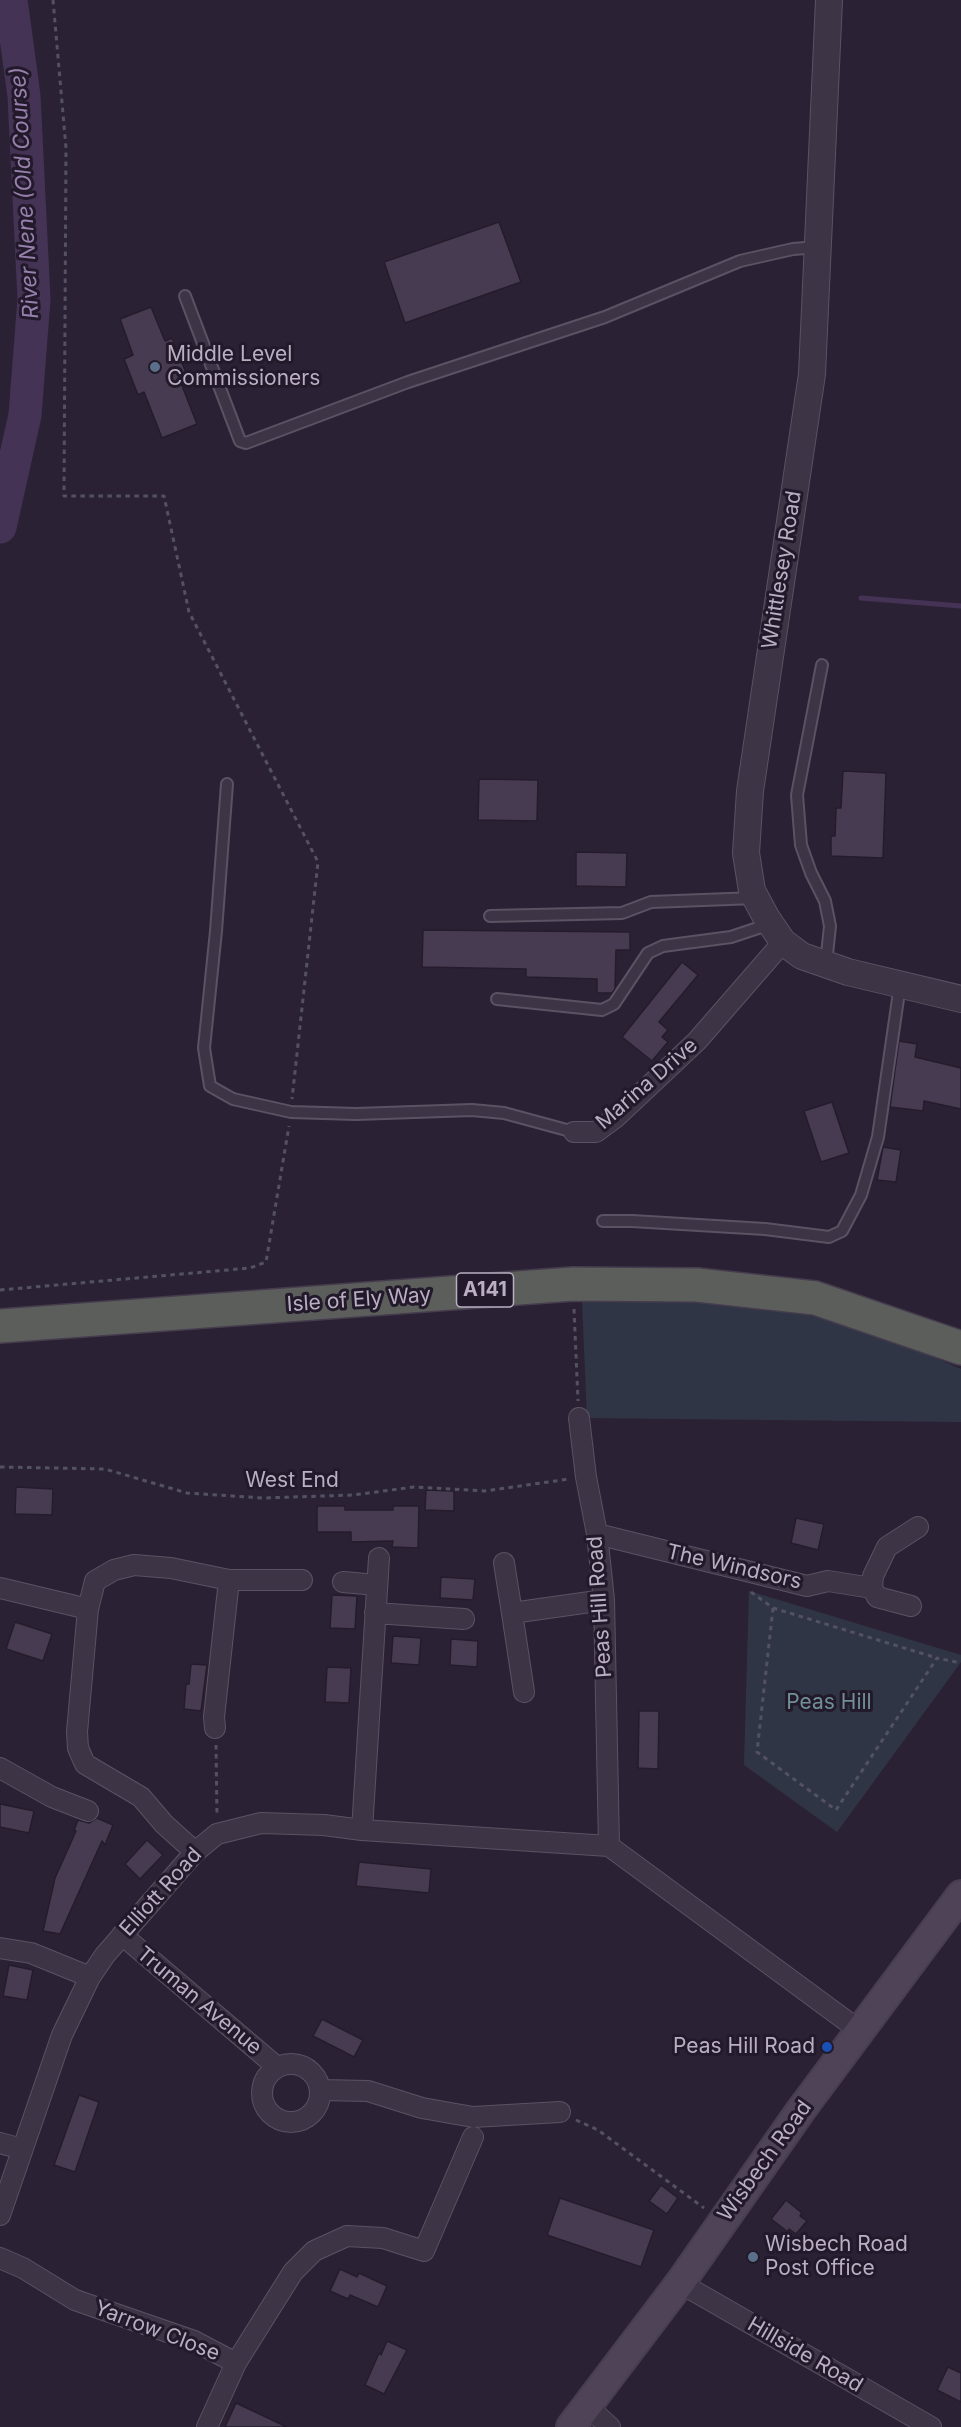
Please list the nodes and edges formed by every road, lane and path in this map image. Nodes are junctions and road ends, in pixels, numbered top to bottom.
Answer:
1 (53, 0) edge
2 (829, 0) edge
3 (818, 247) junction
4 (185, 296) dead end
5 (822, 665) dead end
6 (227, 784) dead end
7 (756, 898) junction
8 (490, 916) dead end
9 (776, 933) junction
10 (826, 964) junction
11 (900, 984) junction
12 (497, 999) dead end
13 (961, 999) edge
14 (291, 1112) junction
15 (574, 1132) joint
16 (603, 1221) dead end
17 (573, 1284) junction
18 (0, 1290) edge
19 (0, 1326) edge
20 (961, 1348) edge
21 (579, 1418) joint
22 (0, 1467) edge
23 (586, 1477) junction
24 (918, 1527) dead end
25 (597, 1534) junction
26 (379, 1558) dead end
27 (504, 1563) dead end
28 (229, 1580) junction
29 (302, 1580) dead end
30 (343, 1582) dead end
31 (377, 1585) junction
32 (0, 1588) edge
33 (872, 1588) junction
34 (604, 1600) junction
35 (911, 1606) dead end
36 (88, 1608) junction
37 (375, 1613) junction
38 (512, 1613) junction
39 (464, 1619) dead end
40 (937, 1658) junction
41 (961, 1663) edge
42 (524, 1692) dead end
43 (215, 1728) joint
44 (0, 1768) edge
45 (88, 1812) dead end
46 (362, 1830) junction
47 (217, 1834) junction
48 (609, 1846) junction
49 (195, 1852) junction
50 (961, 1895) edge
51 (122, 1935) junction
52 (0, 1948) edge
53 (90, 1977) junction
54 (860, 2031) junction
55 (277, 2067) junction
56 (321, 2090) junction
57 (560, 2112) joint
58 (473, 2137) dead end
59 (0, 2143) edge
60 (22, 2149) junction
61 (0, 2215) edge
62 (704, 2216) dead end
63 (0, 2258) edge
64 (680, 2283) junction
65 (237, 2363) junction
66 (579, 2416) edge
67 (207, 2427) edge
68 (610, 2427) edge
69 (931, 2427) edge

1 - 14 path
2 - 3 street, Whittlesey Road
3 - 4 lane
3 - 7 street, Whittlesey Road
5 - 10 lane
6 - 14 lane, Marina Drive
7 - 8 lane
7 - 9 street, Whittlesey Road
9 - 10 street, Whittlesey Road
9 - 12 lane
9 - 15 street, Marina Drive
10 - 11 street, Whittlesey Road
11 - 13 street, Whittlesey Road
11 - 16 lane
14 - 15 lane, Marina Drive
14 - 18 path
17 - 19 highway, Isle of Ely Way / A141
17 - 20 highway, Isle of Ely Way / A141
17 - 21 path
21 - 23 street, Peas Hill Road
22 - 23 path, West End
23 - 25 street, Peas Hill Road
24 - 33 street
25 - 33 street, The Windsors
25 - 34 street, Peas Hill Road
26 - 31 street
27 - 38 street
28 - 29 street
28 - 36 street
28 - 43 street
30 - 31 street
31 - 37 street
32 - 36 street
33 - 35 street, The Windsors
34 - 38 street
34 - 48 street, Peas Hill Road
36 - 49 street
37 - 39 street
37 - 46 street
38 - 42 street
40 - 40 path
40 - 41 path
43 - 47 path
44 - 45 street
46 - 47 street, Elliott Road
46 - 48 street, Elliott Road
47 - 49 street, Elliott Road
48 - 54 street
49 - 51 street, Elliott Road
50 - 54 main road, Wisbech Road
51 - 53 street, Elliott Road
51 - 55 street, Truman Avenue
52 - 53 street
53 - 60 street, Elliott Road
54 - 64 main road, Wisbech Road
55 - 56 street, Truman Avenue
55 - 56 street, Truman Avenue
56 - 57 street
57 - 62 path
58 - 65 street, Yarrow Close
59 - 60 street
60 - 61 street, Elliott Road
63 - 65 street, Yarrow Close
64 - 66 main road, Wisbech Road
64 - 69 street, Hillside Road
65 - 67 street
66 - 68 street

